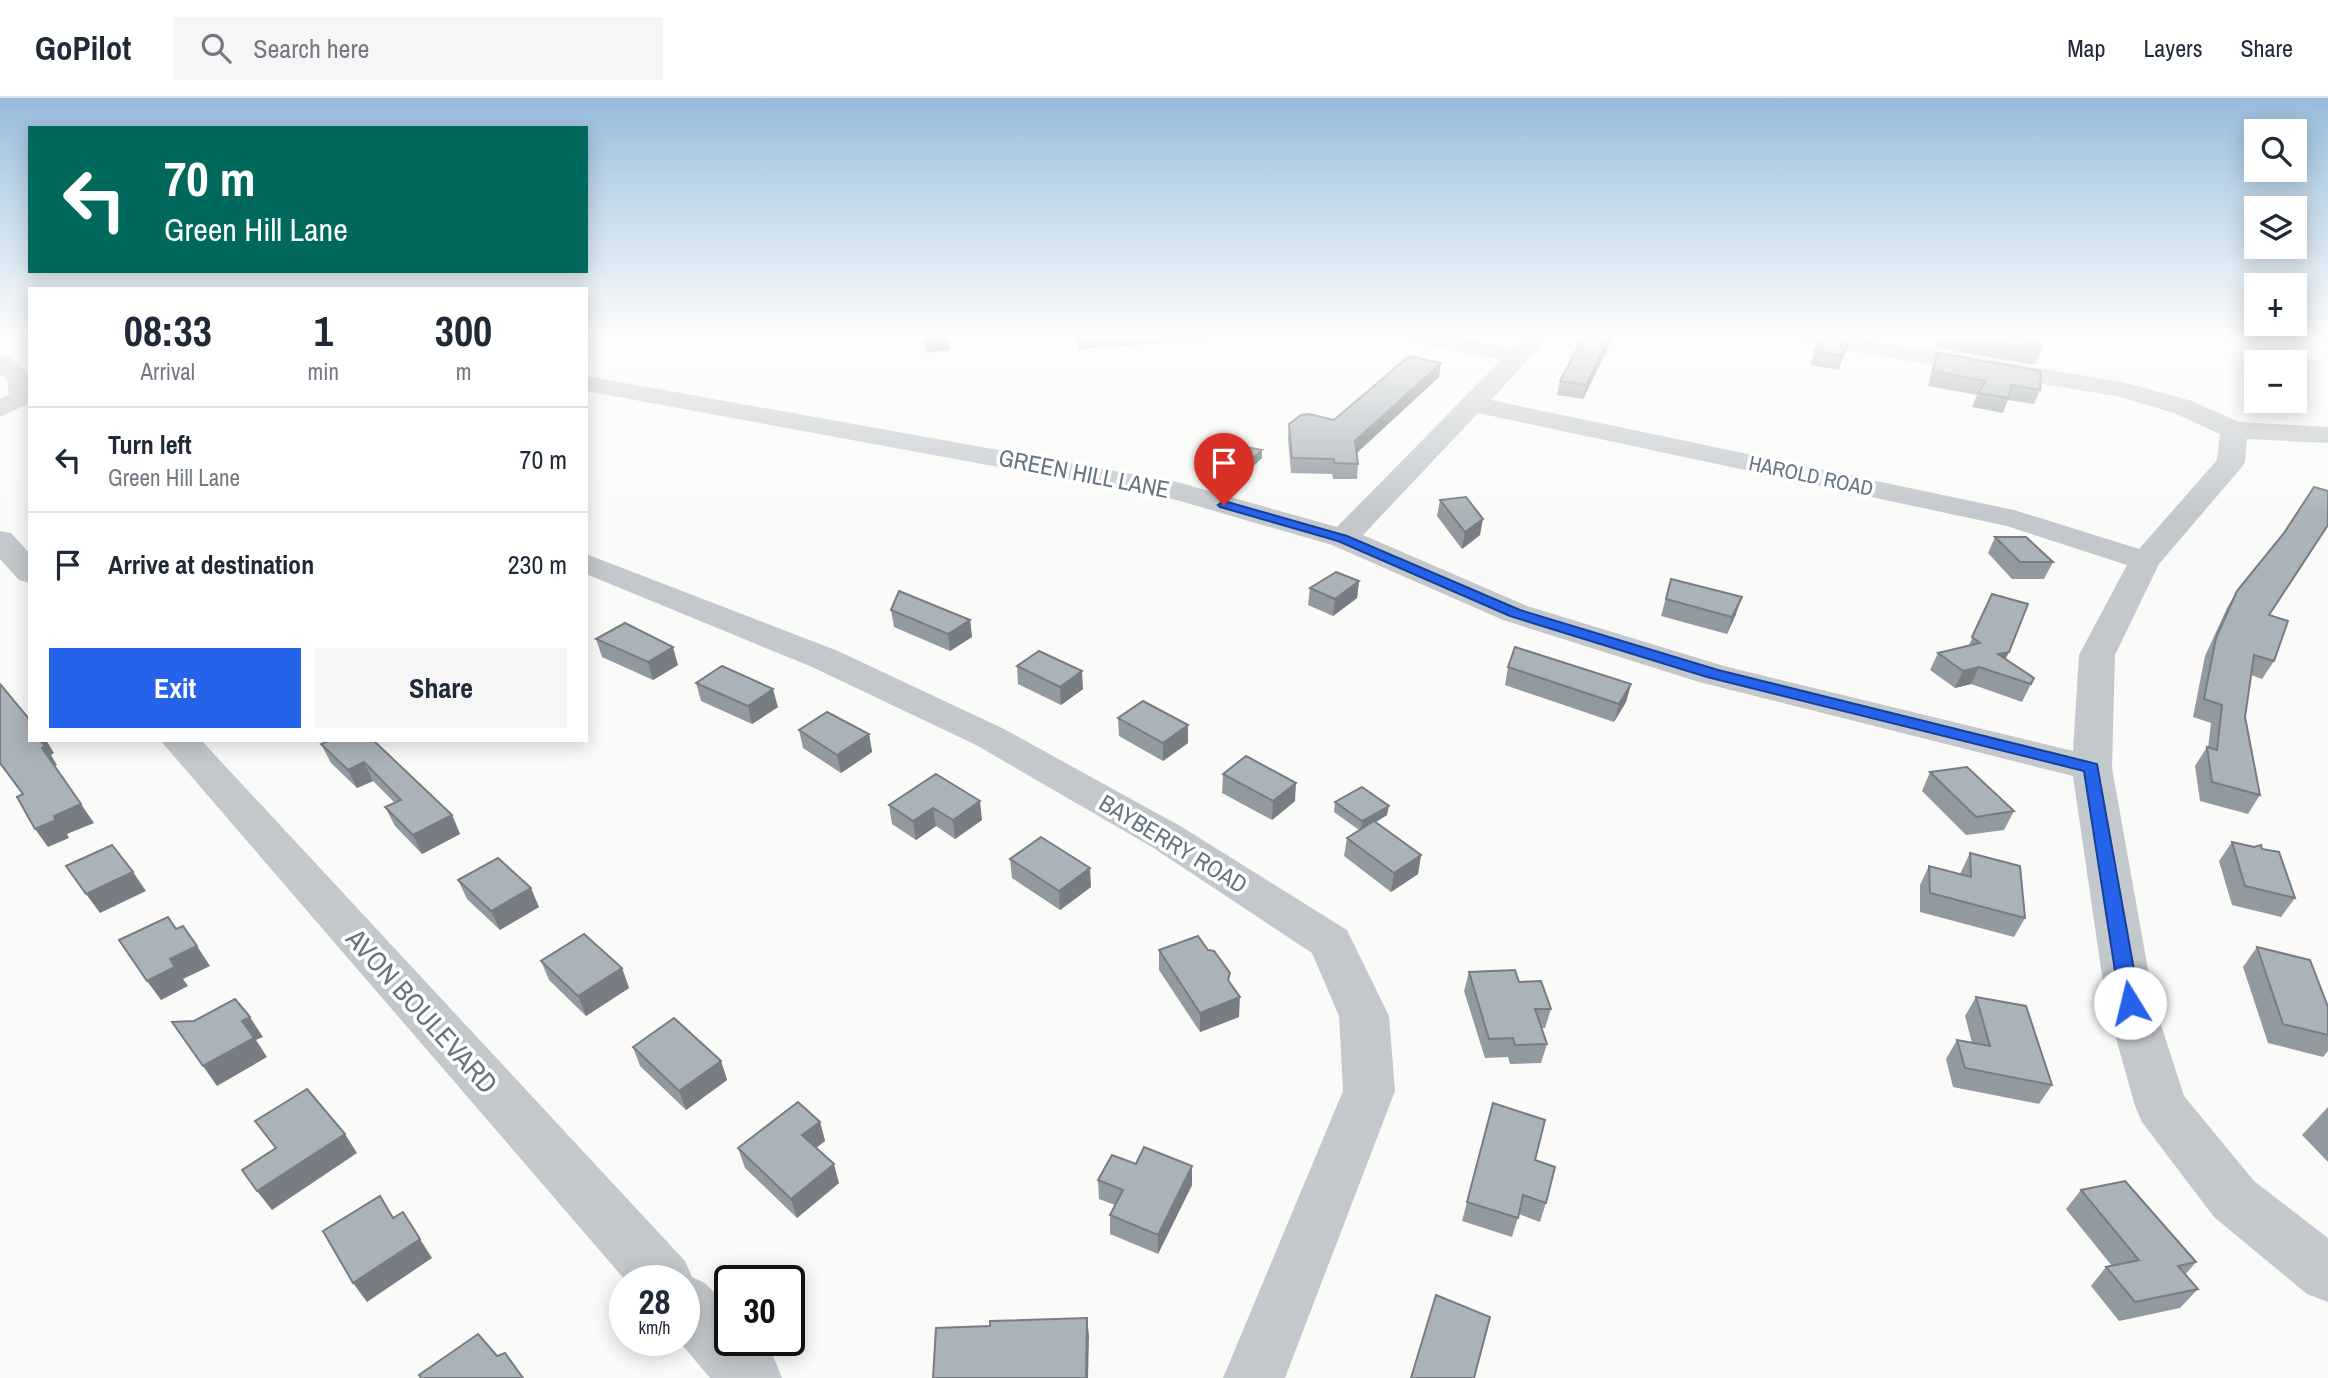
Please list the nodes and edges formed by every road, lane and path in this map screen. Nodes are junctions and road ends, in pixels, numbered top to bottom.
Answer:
1 (656, 396) edge
2 (1482, 396) edge
3 (2143, 396) edge
4 (1474, 404) junction
5 (2234, 430) junction
6 (2328, 435) edge
7 (1343, 538) junction
8 (0, 540) edge
9 (2145, 561) junction
10 (588, 564) edge
11 (28, 571) edge
12 (181, 742) edge
13 (2092, 768) junction
14 (650, 1265) edge
15 (2328, 1274) edge
16 (700, 1321) edge
17 (751, 1378) edge
18 (1254, 1378) edge

1 - 7 street, GREEN HILL LANE
2 - 4 street
3 - 5 street
4 - 7 street
4 - 9 street, HAROLD ROAD
5 - 6 street
5 - 9 street
7 - 13 street, GREEN HILL LANE
8 - 11 street
9 - 13 street
10 - 18 street, BAYBERRY ROAD
12 - 14 street, AVON BOULEVARD
13 - 15 street
16 - 17 street

